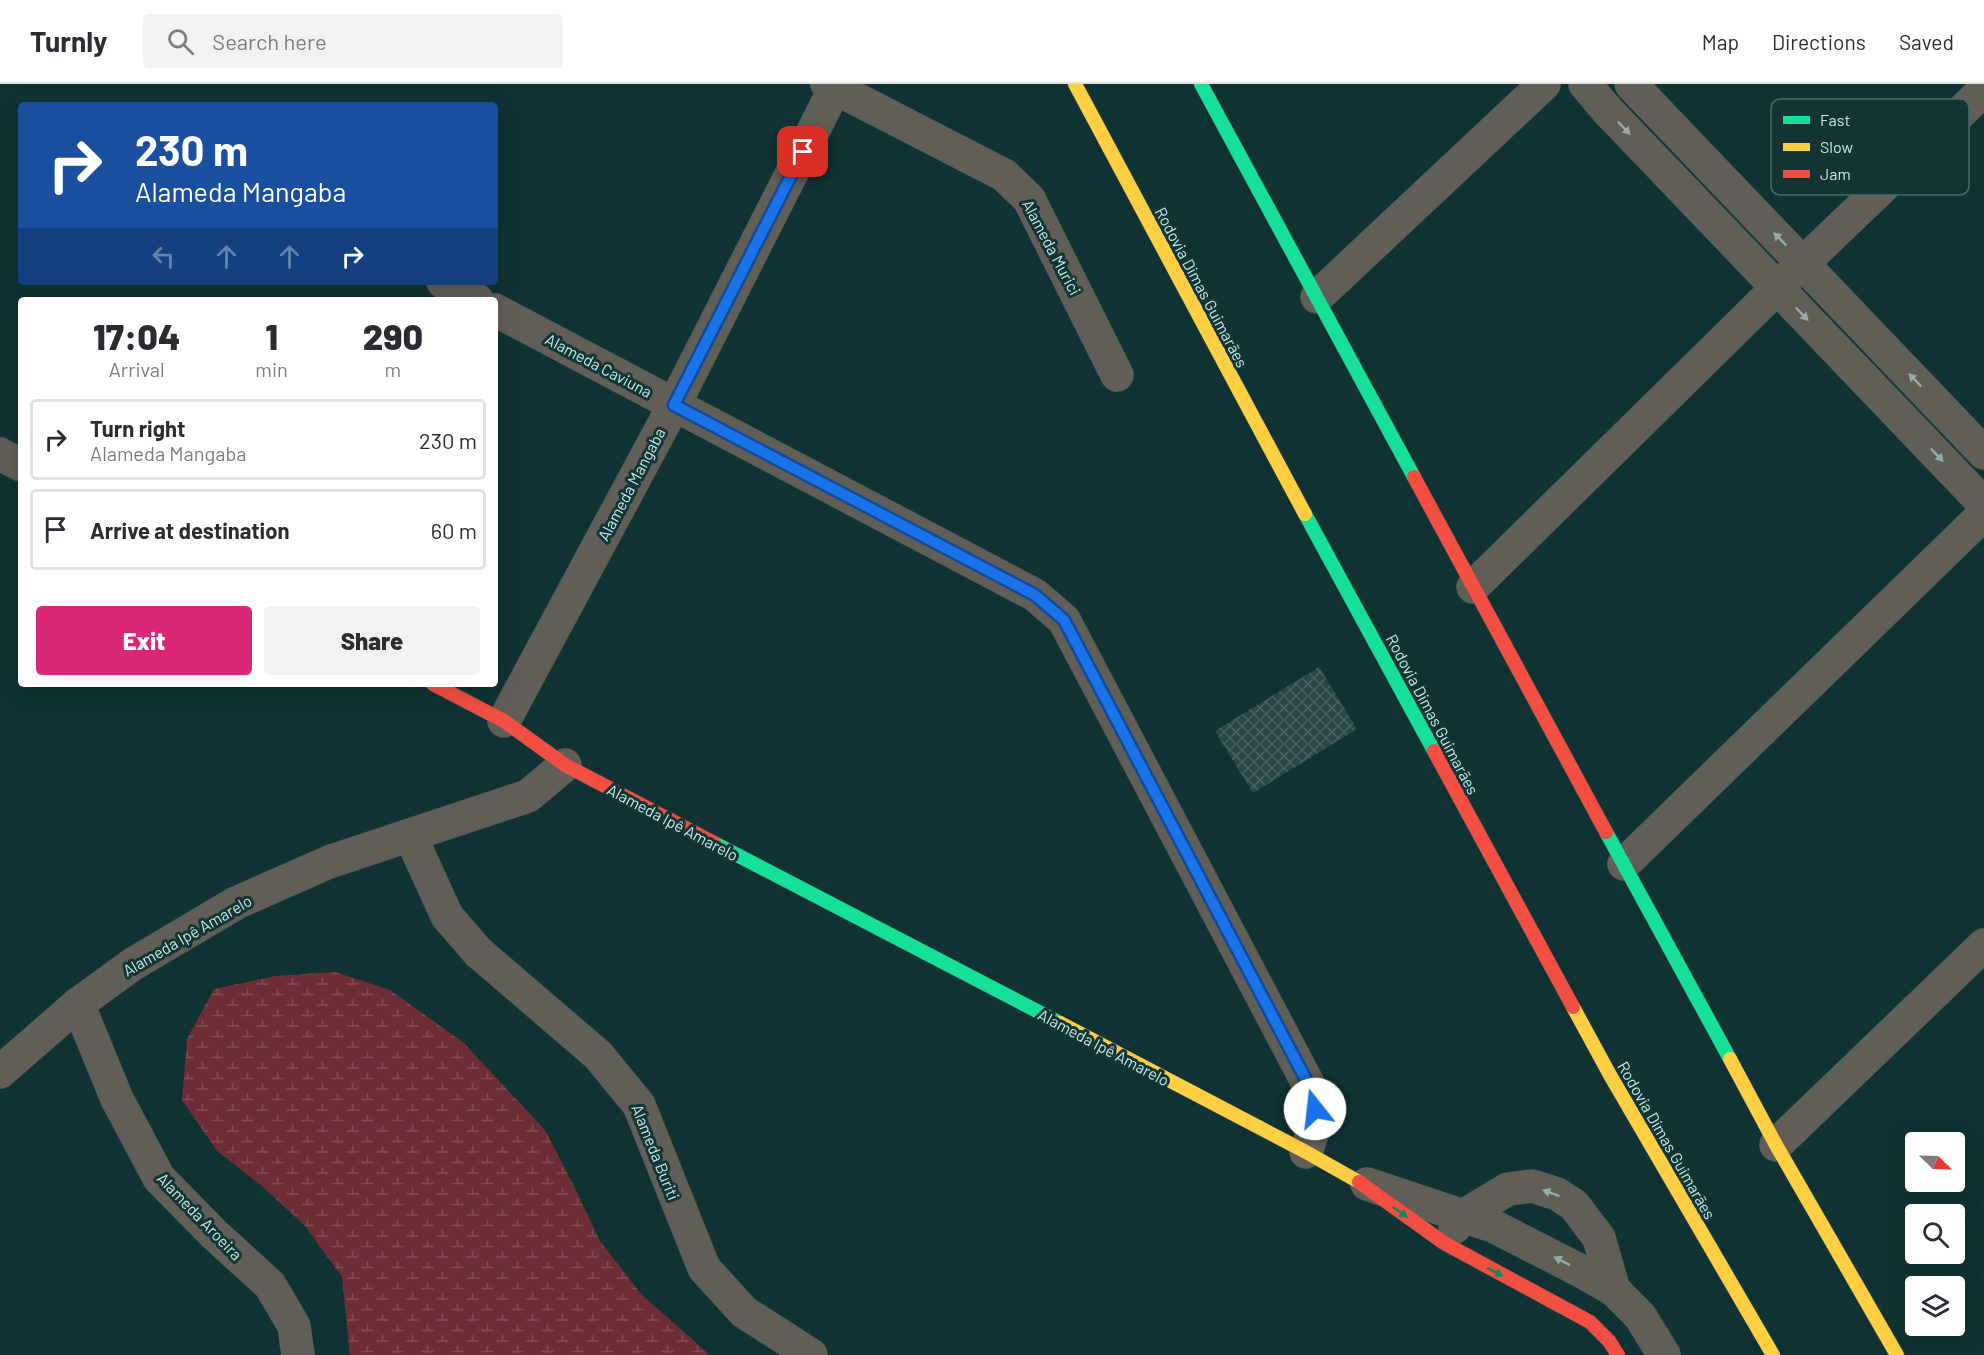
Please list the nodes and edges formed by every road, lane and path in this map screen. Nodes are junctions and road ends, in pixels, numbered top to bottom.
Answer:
1 (1075, 84) edge
2 (1201, 84) edge
3 (1544, 84) edge
4 (1586, 84) edge
5 (1631, 84) edge
6 (833, 86) edge
7 (1984, 90) edge
8 (1969, 104) edge
9 (1875, 195) edge
10 (1804, 264) junction
11 (449, 285) edge
12 (1777, 288) junction
13 (471, 297) edge
14 (1317, 297) junction
15 (498, 312) edge
16 (1117, 375) dead end
17 (674, 405) junction
18 (1984, 453) edge
19 (0, 454) edge
20 (18, 463) edge
21 (1984, 504) edge
22 (1984, 514) edge
23 (1473, 587) junction
24 (439, 687) edge
25 (504, 721) junction
26 (565, 765) junction
27 (410, 835) junction
28 (1624, 864) junction
29 (1984, 945) edge
30 (78, 1004) junction
31 (0, 1072) edge
32 (1776, 1145) junction
33 (1306, 1152) junction
34 (1357, 1181) junction
35 (1463, 1216) junction
36 (1444, 1243) junction
37 (1614, 1290) junction
38 (298, 1355) edge
39 (811, 1355) edge
40 (1618, 1355) edge
41 (1664, 1355) edge
42 (1773, 1355) edge
43 (1897, 1355) edge

1 - 42 street, Rodovia Dimas Guimarães
2 - 14 street
3 - 14 street
4 -> 12 street
10 -> 5 street
6 - 16 street, Alameda Murici
6 - 17 street, Alameda Mangaba
7 - 8 street
9 - 10 street
10 - 12 street
18 -> 10 street
11 - 13 street
12 -> 21 street
12 - 23 street
14 - 23 street
15 - 17 street, Alameda Caviuna
17 - 25 street, Alameda Mangaba
17 - 33 street, Alameda Caviuna
19 - 20 street
22 - 28 street
23 - 28 street
24 - 25 street
25 - 26 street
26 - 27 street, Alameda Ipê Amarelo
26 - 33 street, Alameda Ipê Amarelo
27 - 30 street, Alameda Ipê Amarelo
27 - 39 street, Alameda Buriti
28 - 32 street
29 - 32 street
30 - 31 street, Alameda Ipê Amarelo
30 - 38 street, Alameda Aroeira
32 - 43 street
33 - 34 street, Alameda Ipê Amarelo
34 - 35 street, Alameda Ipê Amarelo
34 -> 36 street, Alameda Ipê Amarelo
35 - 36 street
37 -> 35 street, Alameda Ipê Amarelo
37 -> 35 street
36 -> 40 street, Alameda Ipê Amarelo
37 - 41 street, Alameda Ipê Amarelo

